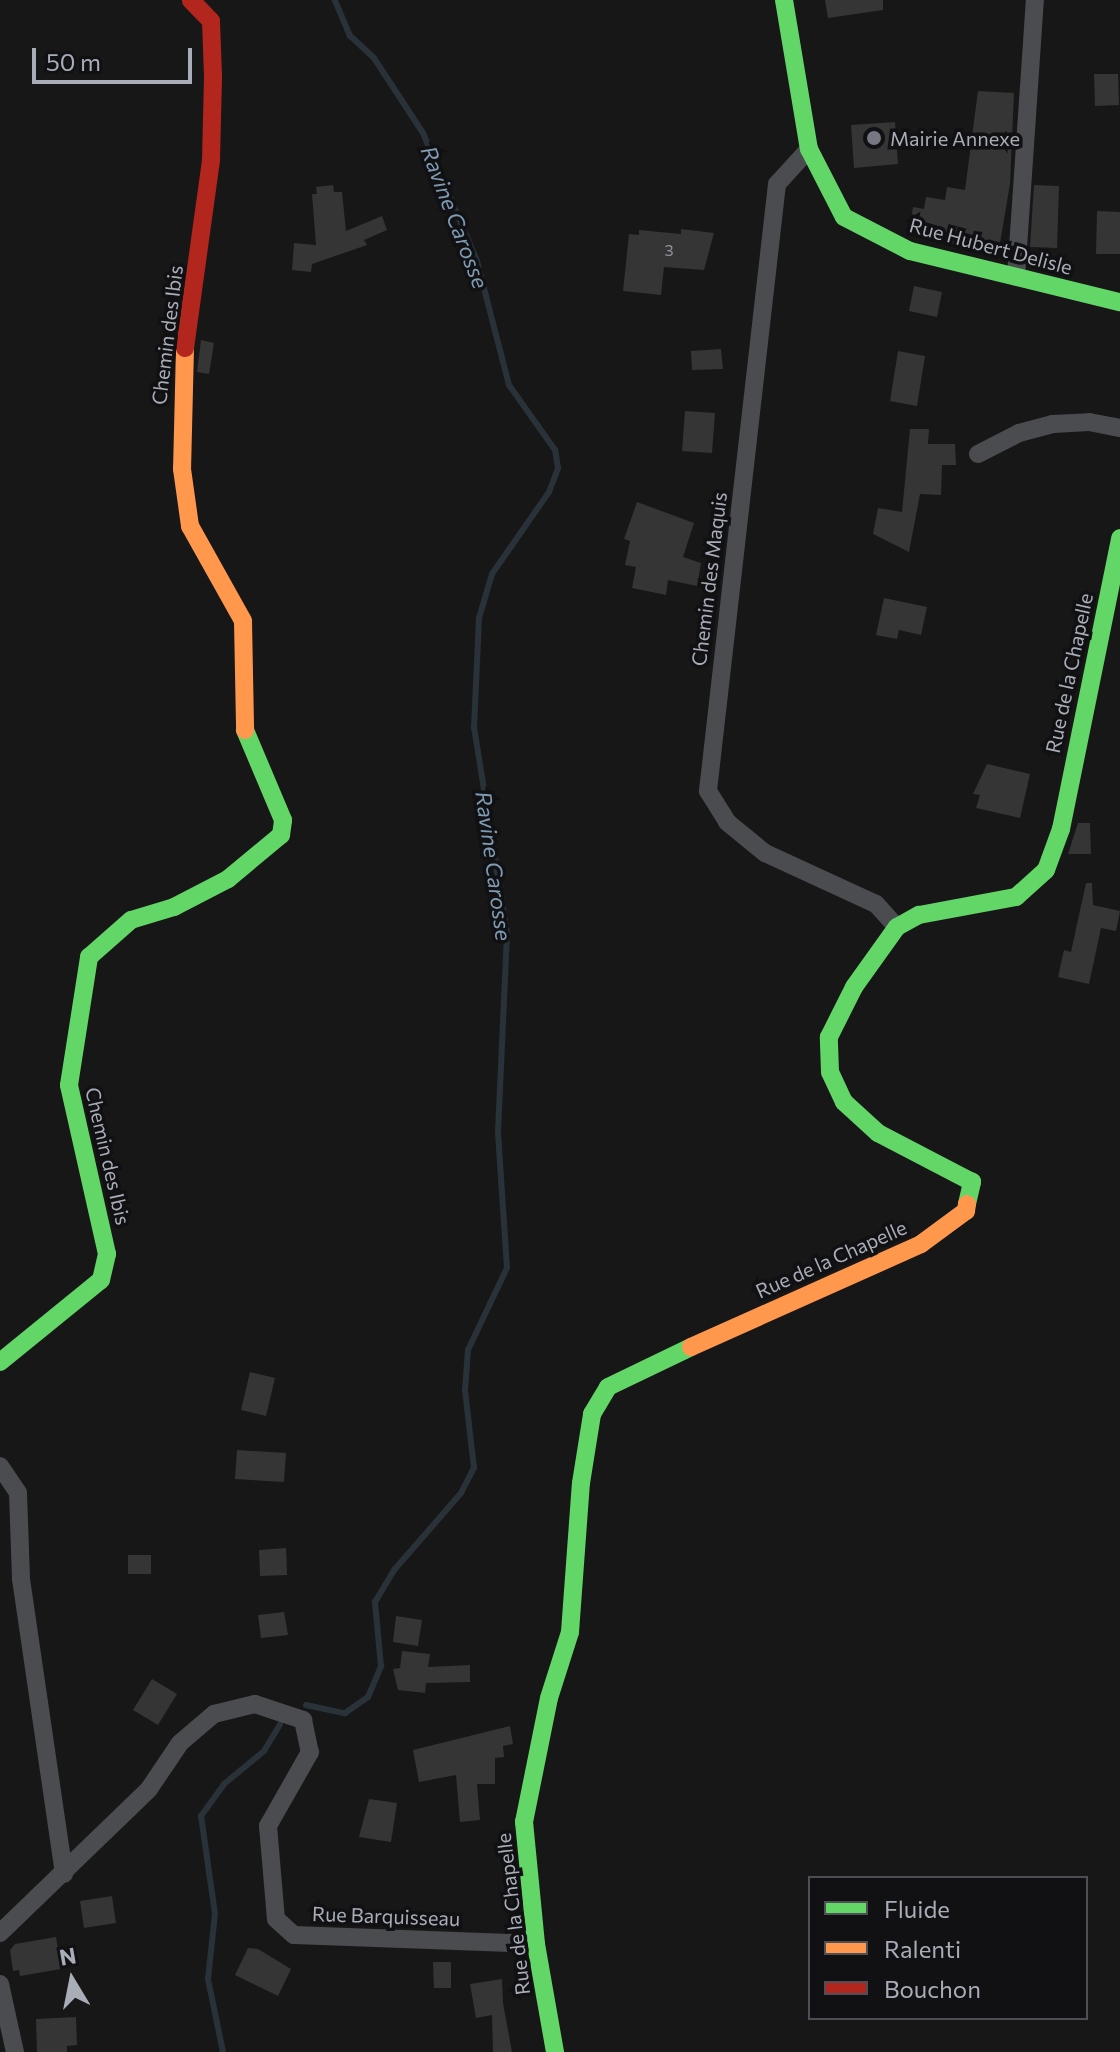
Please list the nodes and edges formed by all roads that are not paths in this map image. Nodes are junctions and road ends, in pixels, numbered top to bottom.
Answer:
1 (191, 0) edge
2 (784, 0) edge
3 (1035, 0) edge
4 (809, 149) junction
5 (1016, 277) junction
6 (1120, 302) edge
7 (1120, 428) edge
8 (978, 454) dead end
9 (1120, 538) edge
10 (897, 927) junction
11 (0, 1362) edge
12 (0, 1466) edge
13 (64, 1874) junction
14 (8, 1918) edge
15 (0, 1933) edge
16 (536, 1944) junction
17 (0, 1984) edge
18 (15, 2052) edge
19 (555, 2052) edge

1 - 11 street, Chemin des Ibis
2 - 4 street, Rue Hubert Delisle
3 - 5 street
4 - 5 street, Rue Hubert Delisle
4 - 10 street, Chemin des Maquis
5 - 6 street, Rue Hubert Delisle
7 - 8 street
9 - 10 street, Rue de la Chapelle
10 - 16 street, Rue de la Chapelle
12 - 13 street
13 - 14 street, Rue Barquisseau
13 - 16 street, Rue Barquisseau
14 - 15 street, Rue Barquisseau
16 - 19 street, Rue de la Chapelle
17 - 18 street

